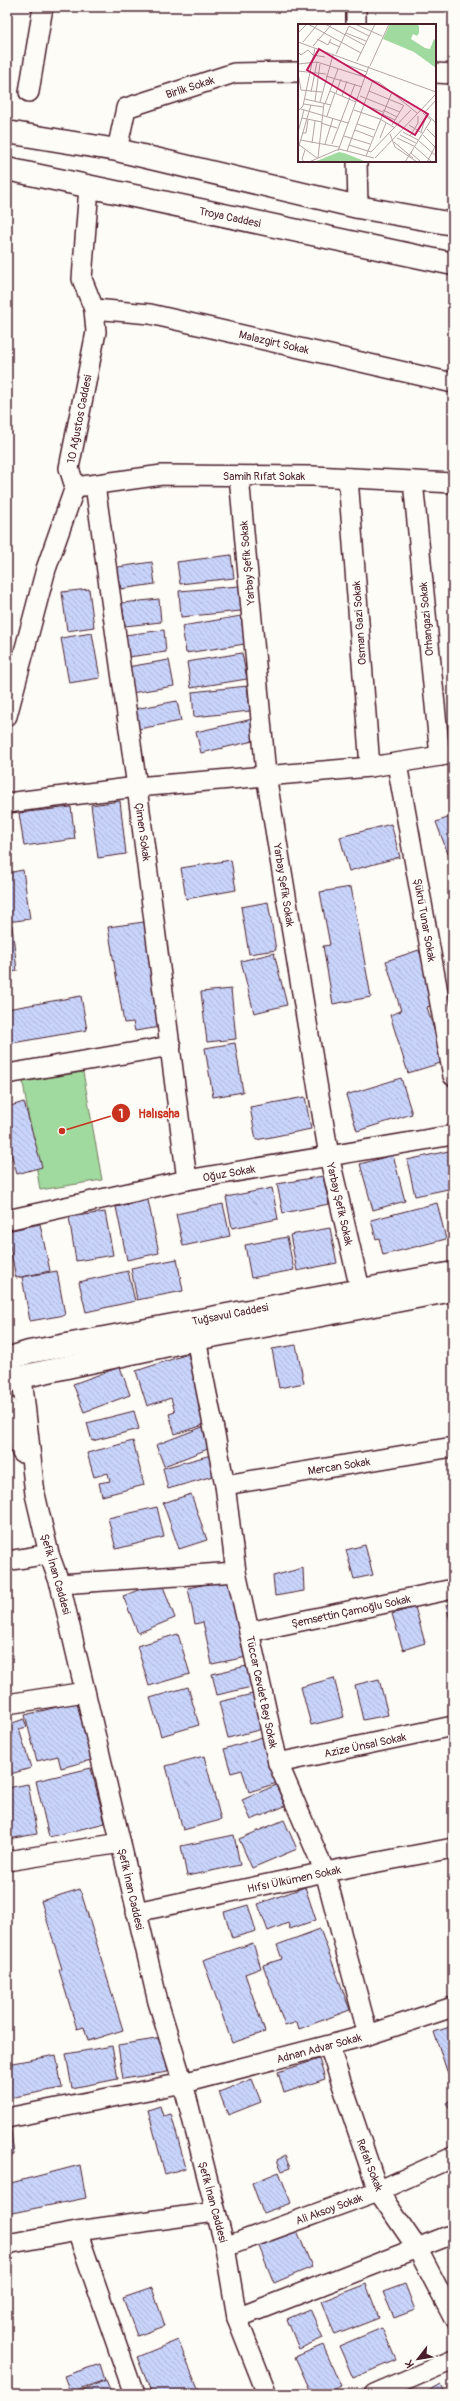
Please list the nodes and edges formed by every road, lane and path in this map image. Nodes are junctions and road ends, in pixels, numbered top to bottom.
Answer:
1 (43, 7) edge
2 (356, 7) edge
3 (356, 24) edge
4 (298, 72) edge
5 (436, 73) edge
6 (453, 74) edge
7 (29, 92) dead end
8 (7, 132) edge
9 (117, 150) junction
10 (357, 162) edge
11 (7, 169) edge
12 (89, 187) junction
13 (358, 208) junction
14 (453, 224) edge
15 (453, 264) edge
16 (94, 309) junction
17 (453, 383) edge
18 (240, 476) junction
19 (348, 478) junction
20 (413, 481) junction
21 (453, 483) edge
22 (95, 485) junction
23 (75, 487) junction
24 (7, 716) edge
25 (446, 755) edge
26 (397, 764) junction
27 (370, 767) junction
28 (266, 775) junction
29 (137, 787) junction
30 (7, 803) edge
31 (171, 1046) junction
32 (7, 1074) edge
33 (453, 1076) edge
34 (453, 1135) edge
35 (329, 1156) junction
36 (187, 1180) junction
37 (7, 1220) edge
38 (453, 1273) edge
39 (360, 1289) junction
40 (453, 1290) edge
41 (196, 1338) junction
42 (7, 1359) edge
43 (14, 1378) edge
44 (7, 1406) edge
45 (453, 1447) edge
46 (225, 1485) junction
47 (34, 1494) junction
48 (49, 1554) junction
49 (7, 1561) edge
50 (236, 1572) junction
51 (60, 1584) junction
52 (453, 1589) edge
53 (249, 1632) junction
54 (85, 1692) junction
55 (7, 1704) edge
56 (453, 1726) edge
57 (278, 1763) junction
58 (121, 1843) junction
59 (453, 1848) edge
60 (7, 1861) edge
61 (325, 1872) junction
62 (136, 1912) junction
63 (453, 2007) edge
64 (368, 2035) junction
65 (329, 2046) junction
66 (183, 2083) junction
67 (7, 2118) edge
68 (453, 2157) edge
69 (378, 2191) junction
70 (215, 2212) junction
71 (77, 2231) junction
72 (453, 2234) edge
73 (7, 2244) edge
74 (225, 2247) junction
75 (417, 2248) junction
76 (453, 2317) edge
77 (237, 2318) junction
78 (453, 2360) edge
79 (134, 2394) edge
80 (267, 2394) edge
81 (374, 2394) edge

1 - 7 street
2 - 3 street
4 - 9 street, Birlik Sokak
5 - 6 street
8 - 9 main road
9 - 13 main road
10 - 13 street
11 - 12 main road, Troya Caddesi
12 - 15 main road, Troya Caddesi
12 - 16 street, 10 Ağustos Caddesi
13 - 14 main road
16 - 17 street, Malazgirt Sokak
16 - 23 street, 10 Ağustos Caddesi
18 - 19 street, Samih Rıfat Sokak
18 - 22 street, Samih Rıfat Sokak
18 - 28 street, Yarbay Şefik Sokak
19 - 20 street, Samih Rıfat Sokak
19 - 27 street, Osman Gazi Sokak
20 - 21 street, Samih Rıfat Sokak
20 - 25 street, Orhangazi Sokak
22 - 23 street, Samih Rıfat Sokak
22 - 29 street, Çimen Sokak
23 - 24 street
25 - 26 street
26 - 27 street
26 - 33 street, Şükrü Tunar Sokak
27 - 28 street
28 - 29 street
28 - 35 street, Yarbay Şefik Sokak
29 - 30 street
29 - 31 street, Çimen Sokak
31 - 32 street
31 - 36 street, Çimen Sokak
34 - 35 street, Oğuz Sokak
35 - 36 street, Oğuz Sokak
35 - 39 street, Yarbay Şefik Sokak
36 - 37 street, Oğuz Sokak
38 - 39 main road, Tuğsavul Caddesi
39 - 42 main road, Tuğsavul Caddesi
40 - 41 main road
41 - 43 main road
41 - 46 street, Tüccar Cevdet Bey Sokak
43 - 47 street, Şefik İnan Caddesi
44 - 47 street
45 - 46 street, Mercan Sokak
46 - 50 street, Tüccar Cevdet Bey Sokak
47 - 48 street, Şefik İnan Caddesi
48 - 49 street
48 - 51 street, Şefik İnan Caddesi
50 - 51 street
50 - 53 street, Tüccar Cevdet Bey Sokak
51 - 54 street, Şefik İnan Caddesi
52 - 53 street, Şemsettin Çamoğlu Sokak
53 - 57 street, Tüccar Cevdet Bey Sokak
54 - 55 street
54 - 58 street, Şefik İnan Caddesi
56 - 57 street, Azize Ünsal Sokak
57 - 61 street, Tüccar Cevdet Bey Sokak
58 - 60 street
58 - 62 street, Şefik İnan Caddesi
59 - 61 street, Hıfsı Ülkümen Sokak
61 - 62 street, Hıfsı Ülkümen Sokak
61 - 64 street, Tüccar Cevdet Bey Sokak
62 - 66 street, Şefik İnan Caddesi
63 - 64 street, Adnan Advar Sokak
64 - 65 street, Adnan Advar Sokak
65 - 66 street, Adnan Advar Sokak
65 - 69 street, Refah Sokak
66 - 67 street, Adnan Advar Sokak
66 - 70 street, Şefik İnan Caddesi
68 - 69 street, Ali Aksoy Sokak
69 - 74 street, Ali Aksoy Sokak
69 - 75 street, Refah Sokak
70 - 71 street
70 - 74 street, Şefik İnan Caddesi
71 - 73 street
71 - 79 street
72 - 75 street
74 - 77 street, Şefik İnan Caddesi
75 - 76 street, Refah Sokak
75 - 77 street
77 - 80 street, Şefik İnan Caddesi
78 - 81 street

